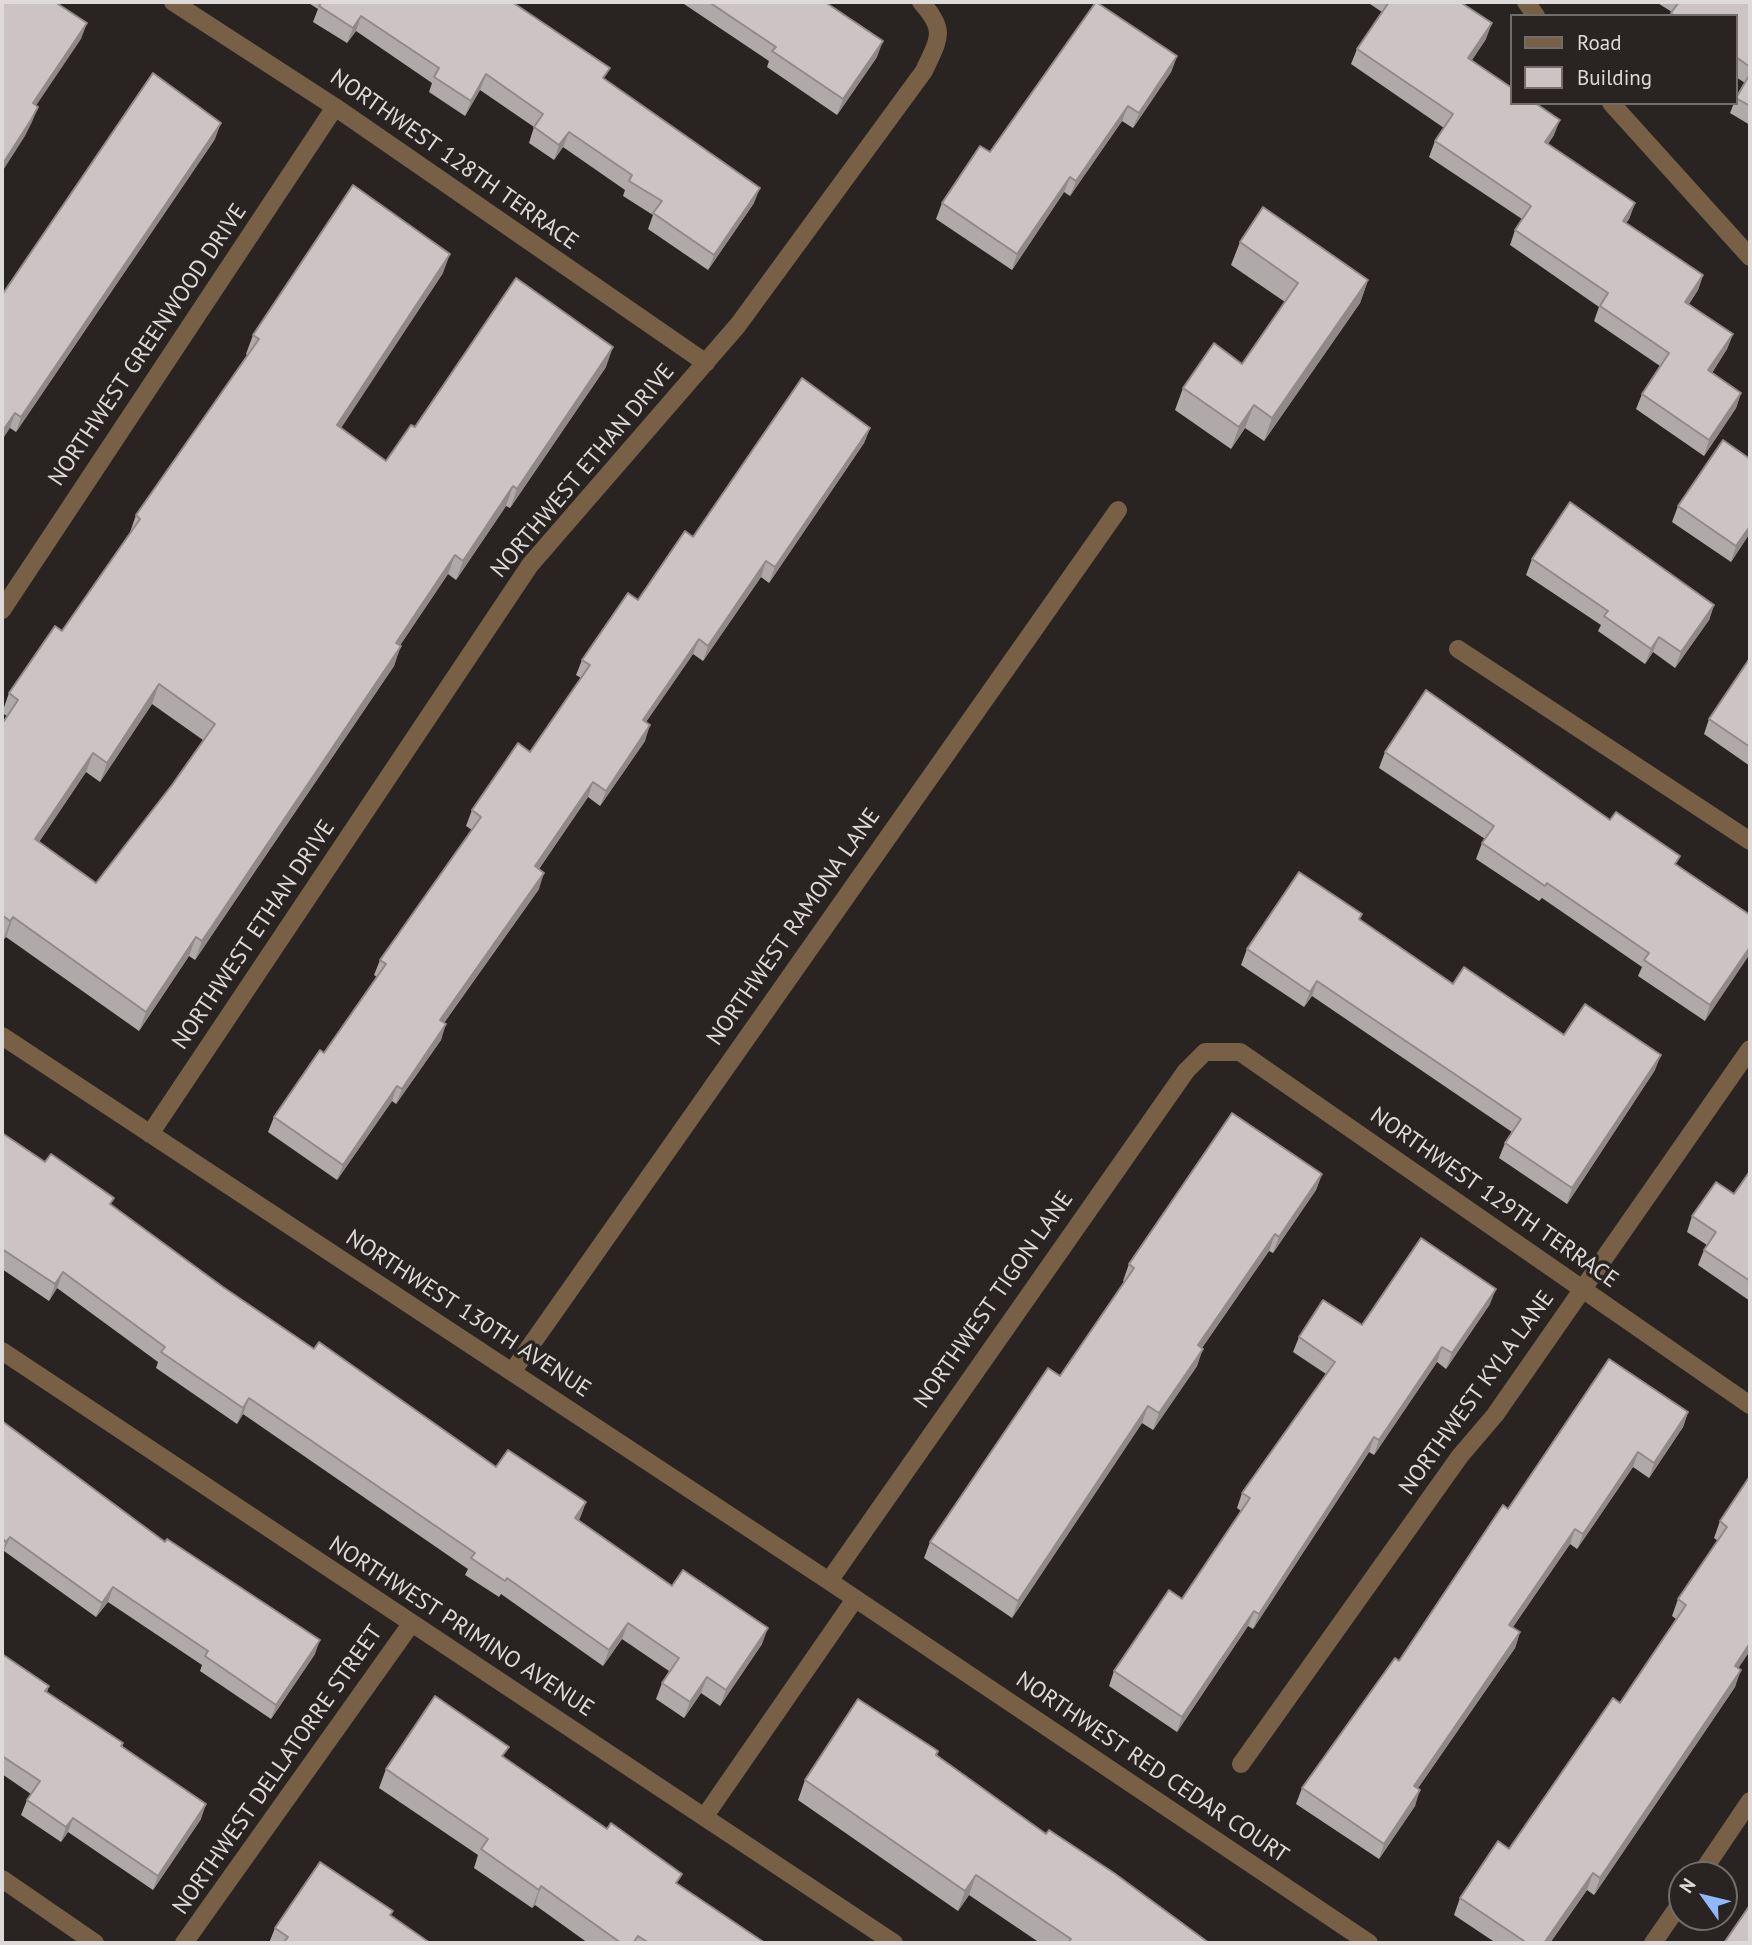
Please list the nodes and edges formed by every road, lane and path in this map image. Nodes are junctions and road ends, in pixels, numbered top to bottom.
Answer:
1 (173, 2) edge
2 (922, 2) edge
3 (1613, 105) edge
4 (335, 107) junction
5 (1750, 257) edge
6 (706, 363) junction
7 (1118, 510) dead end
8 (2, 610) edge
9 (1458, 649) dead end
10 (1750, 841) edge
11 (2, 1036) edge
12 (1750, 1049) edge
13 (1205, 1052) joint
14 (150, 1134) junction
15 (1583, 1289) junction
16 (2, 1350) edge
17 (512, 1372) junction
18 (1750, 1405) edge
19 (829, 1581) junction
20 (855, 1599) junction
21 (411, 1625) junction
22 (908, 1635) joint
23 (1241, 1763) dead end
24 (1750, 1801) edge
25 (705, 1816) junction
26 (1709, 1861) edge
27 (2, 1879) edge
28 (1668, 1921) edge
29 (95, 1943) edge
30 (184, 1943) edge
31 (894, 1943) edge
32 (1369, 1943) edge
33 (1653, 1943) edge

1 - 4 street, NORTHWEST 128TH TERRACE
2 - 6 street, NORTHWEST ETHAN DRIVE
3 - 5 street
4 - 6 street, NORTHWEST 128TH TERRACE
4 - 8 street, NORTHWEST GREENWOOD DRIVE
6 - 14 street, NORTHWEST ETHAN DRIVE
7 - 17 street, NORTHWEST RAMONA LANE
9 - 10 street
11 - 14 street, NORTHWEST 130TH AVENUE
12 - 15 street, NORTHWEST KYLA LANE
13 - 15 street, NORTHWEST 129TH TERRACE
13 - 19 street, NORTHWEST TIGON LANE
14 - 17 street, NORTHWEST 130TH AVENUE
15 - 18 street, NORTHWEST 129TH TERRACE
15 - 23 street, NORTHWEST KYLA LANE
16 - 21 street, NORTHWEST PRIMINO AVENUE
17 - 19 street, NORTHWEST 130TH AVENUE
19 - 20 street, NORTHWEST 130TH AVENUE
20 - 22 street, NORTHWEST 130TH AVENUE
20 - 25 street
21 - 25 street, NORTHWEST PRIMINO AVENUE
21 - 30 street, NORTHWEST DELLATORRE STREET
22 - 32 street, NORTHWEST RED CEDAR COURT
24 - 26 street
25 - 31 street, NORTHWEST PRIMINO AVENUE
27 - 29 street
28 - 33 street

